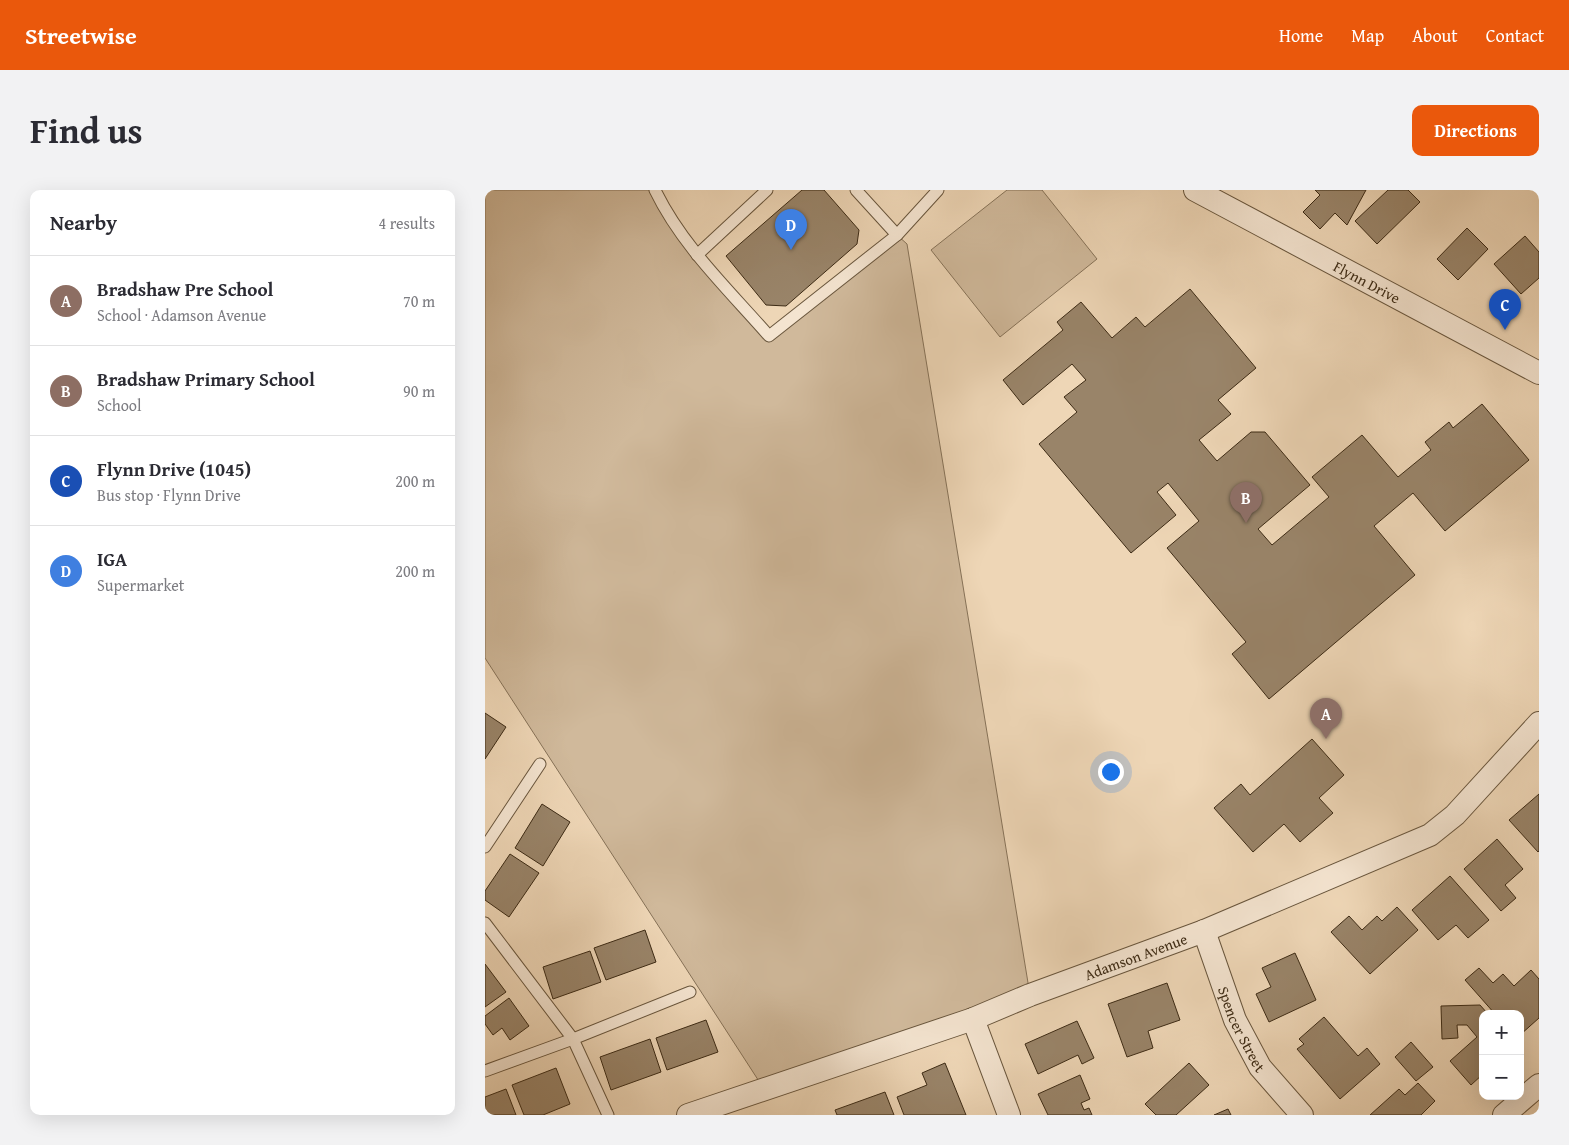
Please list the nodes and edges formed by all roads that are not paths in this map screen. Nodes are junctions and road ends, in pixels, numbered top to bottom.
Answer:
1 (655, 190) edge
2 (767, 190) edge
3 (856, 190) edge
4 (938, 190) edge
5 (1195, 190) edge
6 (897, 234) junction
7 (697, 255) junction
8 (1539, 374) edge
9 (1539, 723) edge
10 (540, 764) dead end
11 (485, 847) edge
12 (485, 923) edge
13 (1204, 930) junction
14 (690, 992) dead end
15 (973, 1019) junction
16 (573, 1039) junction
17 (485, 1071) edge
18 (1539, 1085) edge
19 (609, 1115) edge
20 (688, 1115) edge
21 (1009, 1115) edge
22 (1302, 1115) edge
23 (1504, 1115) edge

1 - 7 lane
2 - 7 lane
3 - 6 lane
4 - 6 lane
5 - 8 street, Flynn Drive
6 - 7 lane
9 - 13 street, Adamson Avenue
10 - 11 lane
12 - 16 lane
13 - 15 street, Adamson Avenue
13 - 22 street, Spencer Street
14 - 16 lane
15 - 20 street, Adamson Avenue
15 - 21 street
16 - 17 lane
16 - 19 lane
18 - 23 street

